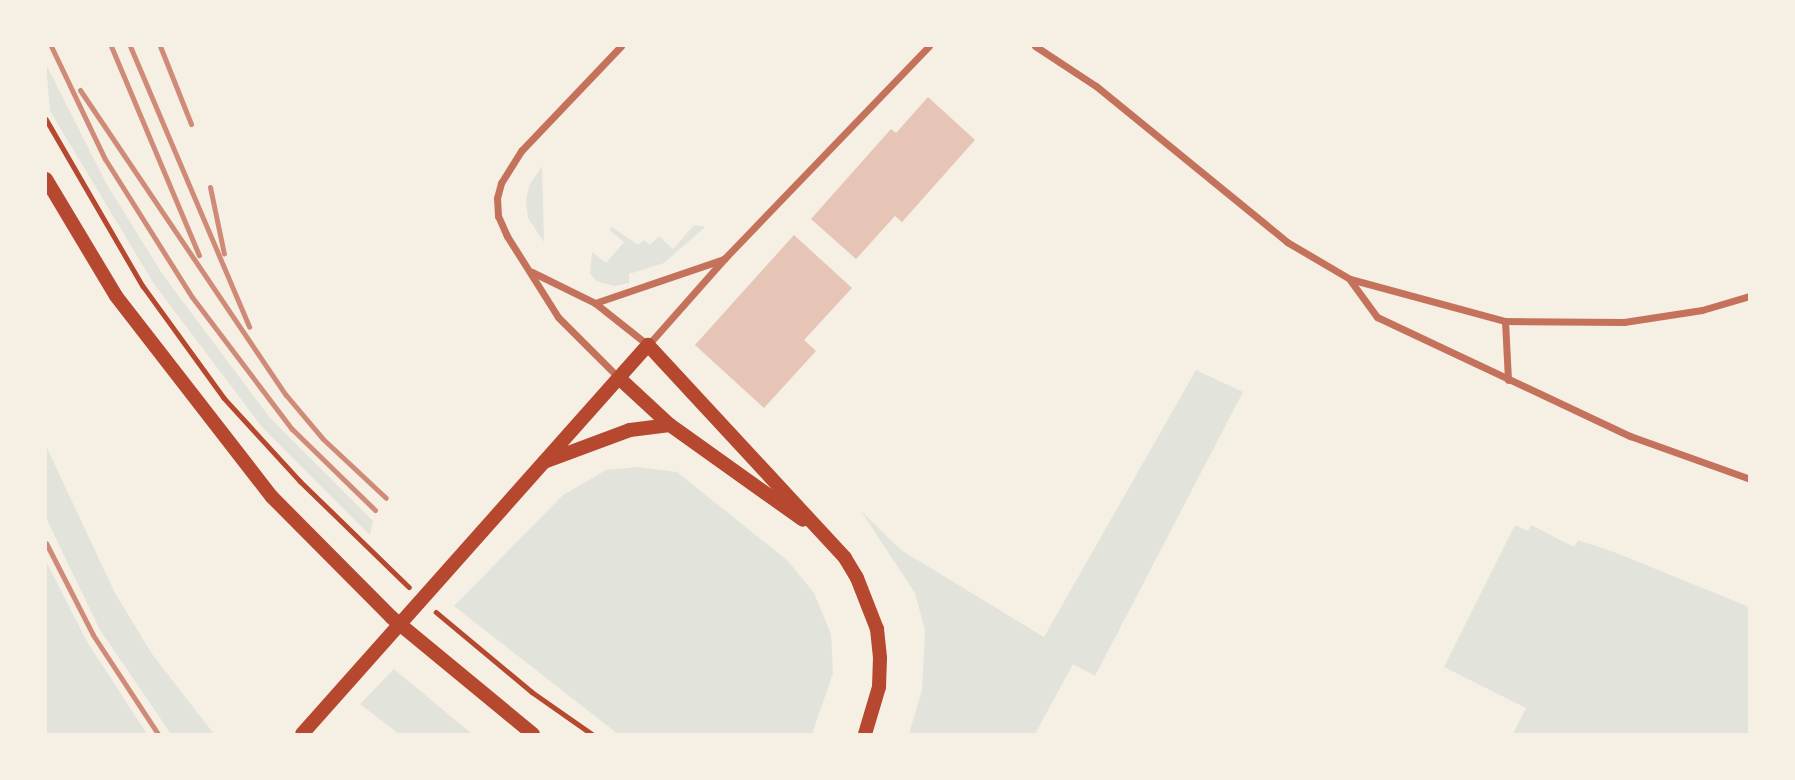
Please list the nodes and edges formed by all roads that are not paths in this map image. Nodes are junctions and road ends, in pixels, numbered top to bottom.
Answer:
1 (621, 46) edge
2 (929, 46) edge
3 (1035, 46) edge
4 (46, 180) edge
5 (725, 258) junction
6 (532, 272) junction
7 (1350, 279) junction
8 (1749, 296) edge
9 (595, 303) junction
10 (1505, 321) junction
11 (648, 345) junction
12 (619, 377) junction
13 (1508, 380) junction
14 (670, 425) junction
15 (541, 463) junction
16 (1749, 479) edge
17 (824, 536) junction
18 (302, 734) edge
19 (533, 734) edge
20 (864, 734) edge

1 - 6 street
2 - 5 street
3 - 7 street
4 - 19 main road
5 - 9 street
5 - 11 street
6 - 9 street
6 - 12 street
7 - 10 street
7 - 13 street
8 - 10 street
9 - 11 street
10 - 13 street
11 - 12 main road
11 - 17 main road
12 - 14 main road
12 - 15 main road
13 - 16 street
14 - 15 main road
14 - 17 main road
15 - 18 main road
17 - 20 main road

